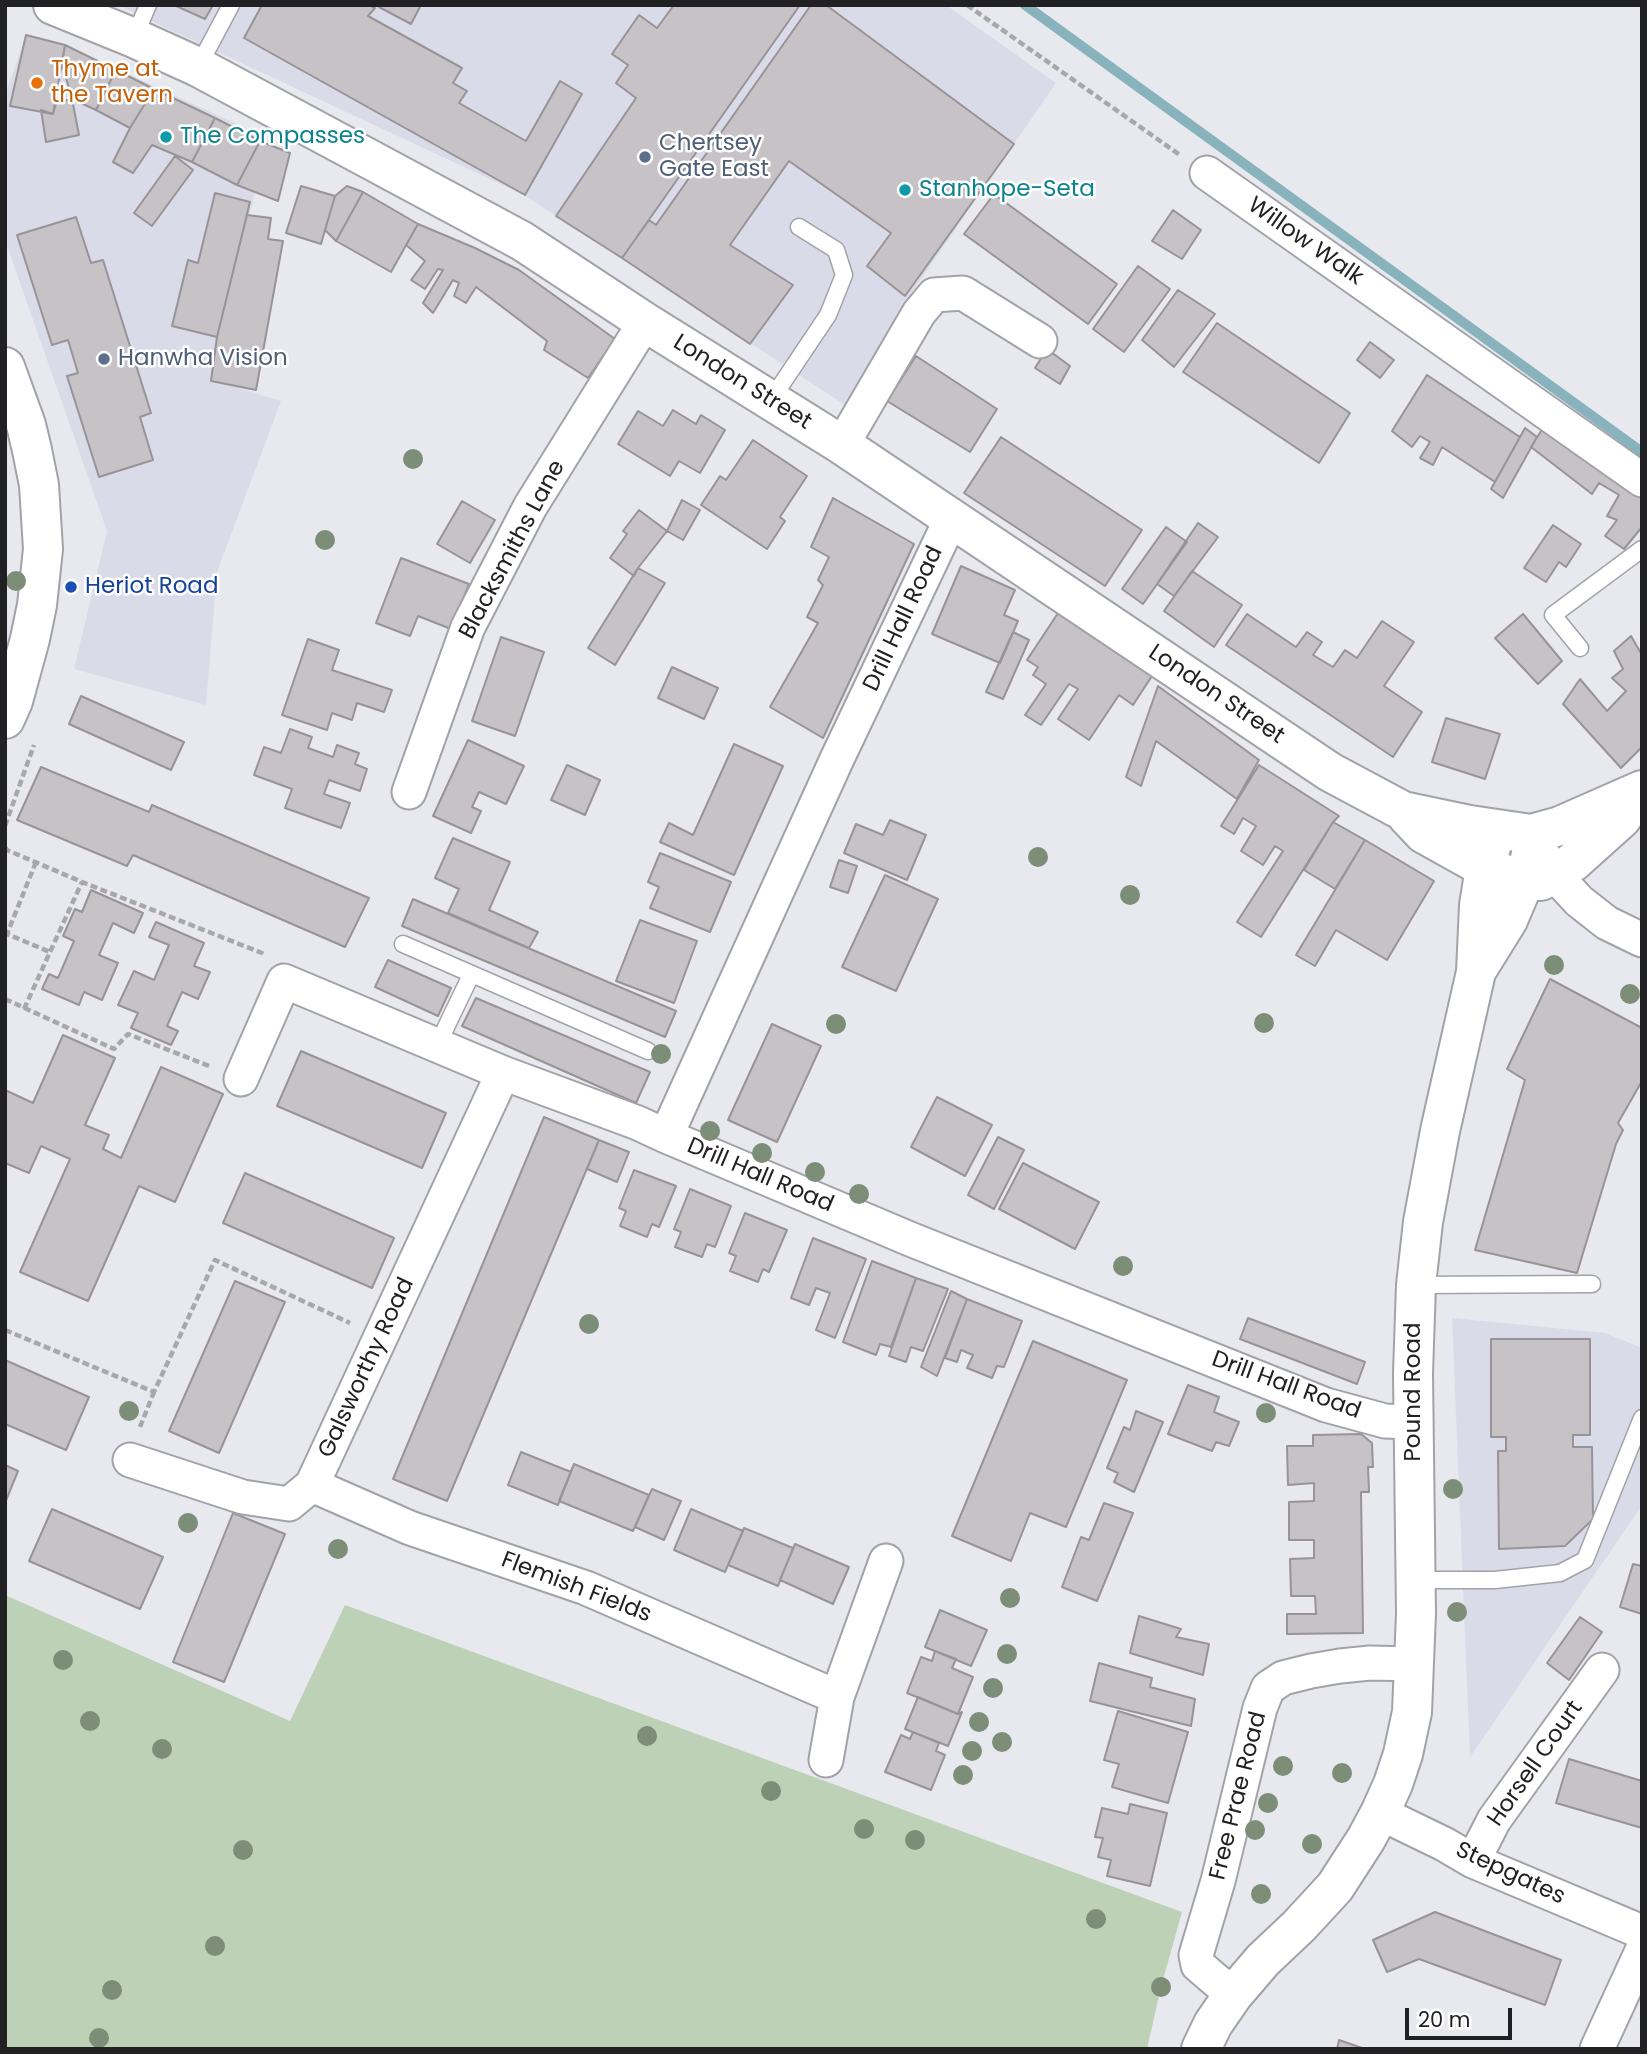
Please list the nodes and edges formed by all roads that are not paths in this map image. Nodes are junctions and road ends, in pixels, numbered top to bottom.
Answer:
1 (52, 5) edge
2 (231, 5) edge
3 (141, 22) edge
4 (198, 67) junction
5 (1207, 173) road end
6 (799, 228) dead end
7 (645, 322) junction
8 (1040, 341) dead end
9 (5, 368) edge
10 (771, 400) junction
11 (842, 445) junction
12 (1642, 480) edge
13 (952, 517) junction
14 (1642, 549) edge
15 (1580, 648) dead end
16 (5, 719) edge
17 (1640, 791) edge
18 (409, 792) dead end
19 (1403, 811) junction
20 (1513, 832) junction
21 (1485, 868) junction
22 (1539, 877) junction
23 (1642, 940) edge
24 (403, 944) dead end
25 (1476, 972) junction
26 (471, 975) junction
27 (437, 1046) junction
28 (648, 1051) dead end
29 (503, 1073) junction
30 (241, 1079) road end
31 (666, 1136) junction
32 (1592, 1284) dead end
33 (1416, 1285) junction
34 (1642, 1418) edge
35 (1413, 1422) junction
36 (130, 1460) dead end
37 (312, 1485) junction
38 (886, 1561) dead end
39 (1415, 1580) junction
40 (1415, 1664) junction
41 (1602, 1670) dead end
42 (837, 1697) junction
43 (826, 1760) dead end
44 (1380, 1813) junction
45 (1473, 1861) junction
46 (1642, 1932) edge
47 (1642, 1951) edge
48 (1233, 1995) junction
49 (1201, 2049) edge
50 (1597, 2049) edge

1 - 3 main road, London Street
2 - 4 lane
3 - 4 main road, London Street
4 - 7 main road, London Street
5 - 12 street, Willow Walk
6 - 10 lane
7 - 10 main road, London Street
7 - 18 street, Blacksmiths Lane
8 - 11 street
9 - 16 main road
10 - 11 main road, London Street
11 - 13 main road, London Street
13 - 19 main road, London Street
13 - 31 street, Drill Hall Road
14 - 15 lane
17 - 20 main road
17 - 22 main road
19 - 20 main road, London Street
19 - 21 main road, London Street
20 - 21 main road, Pound Road
20 - 22 main road, Pound Road
21 - 22 main road, London Street
21 - 25 main road, Pound Road
22 - 23 street
22 - 25 main road, Pound Road
24 - 26 lane
25 - 33 main road, Pound Road
26 - 27 lane
26 - 28 lane
27 - 29 street
27 - 30 street
29 - 31 street
29 - 37 street, Galsworthy Road
31 - 35 street, Drill Hall Road
32 - 33 lane
33 - 35 main road, Pound Road
34 - 39 lane
35 - 39 main road, Pound Road
36 - 37 street, Galsworthy Road
37 - 42 street, Flemish Fields
38 - 42 street
39 - 40 main road, Pound Road
40 - 44 main road, Pound Road
40 - 48 street, Free Prae Road
41 - 45 street, Horsell Court
42 - 43 street
44 - 45 street, Stepgates
44 - 48 main road
45 - 46 street, Stepgates
47 - 50 street
48 - 49 main road

